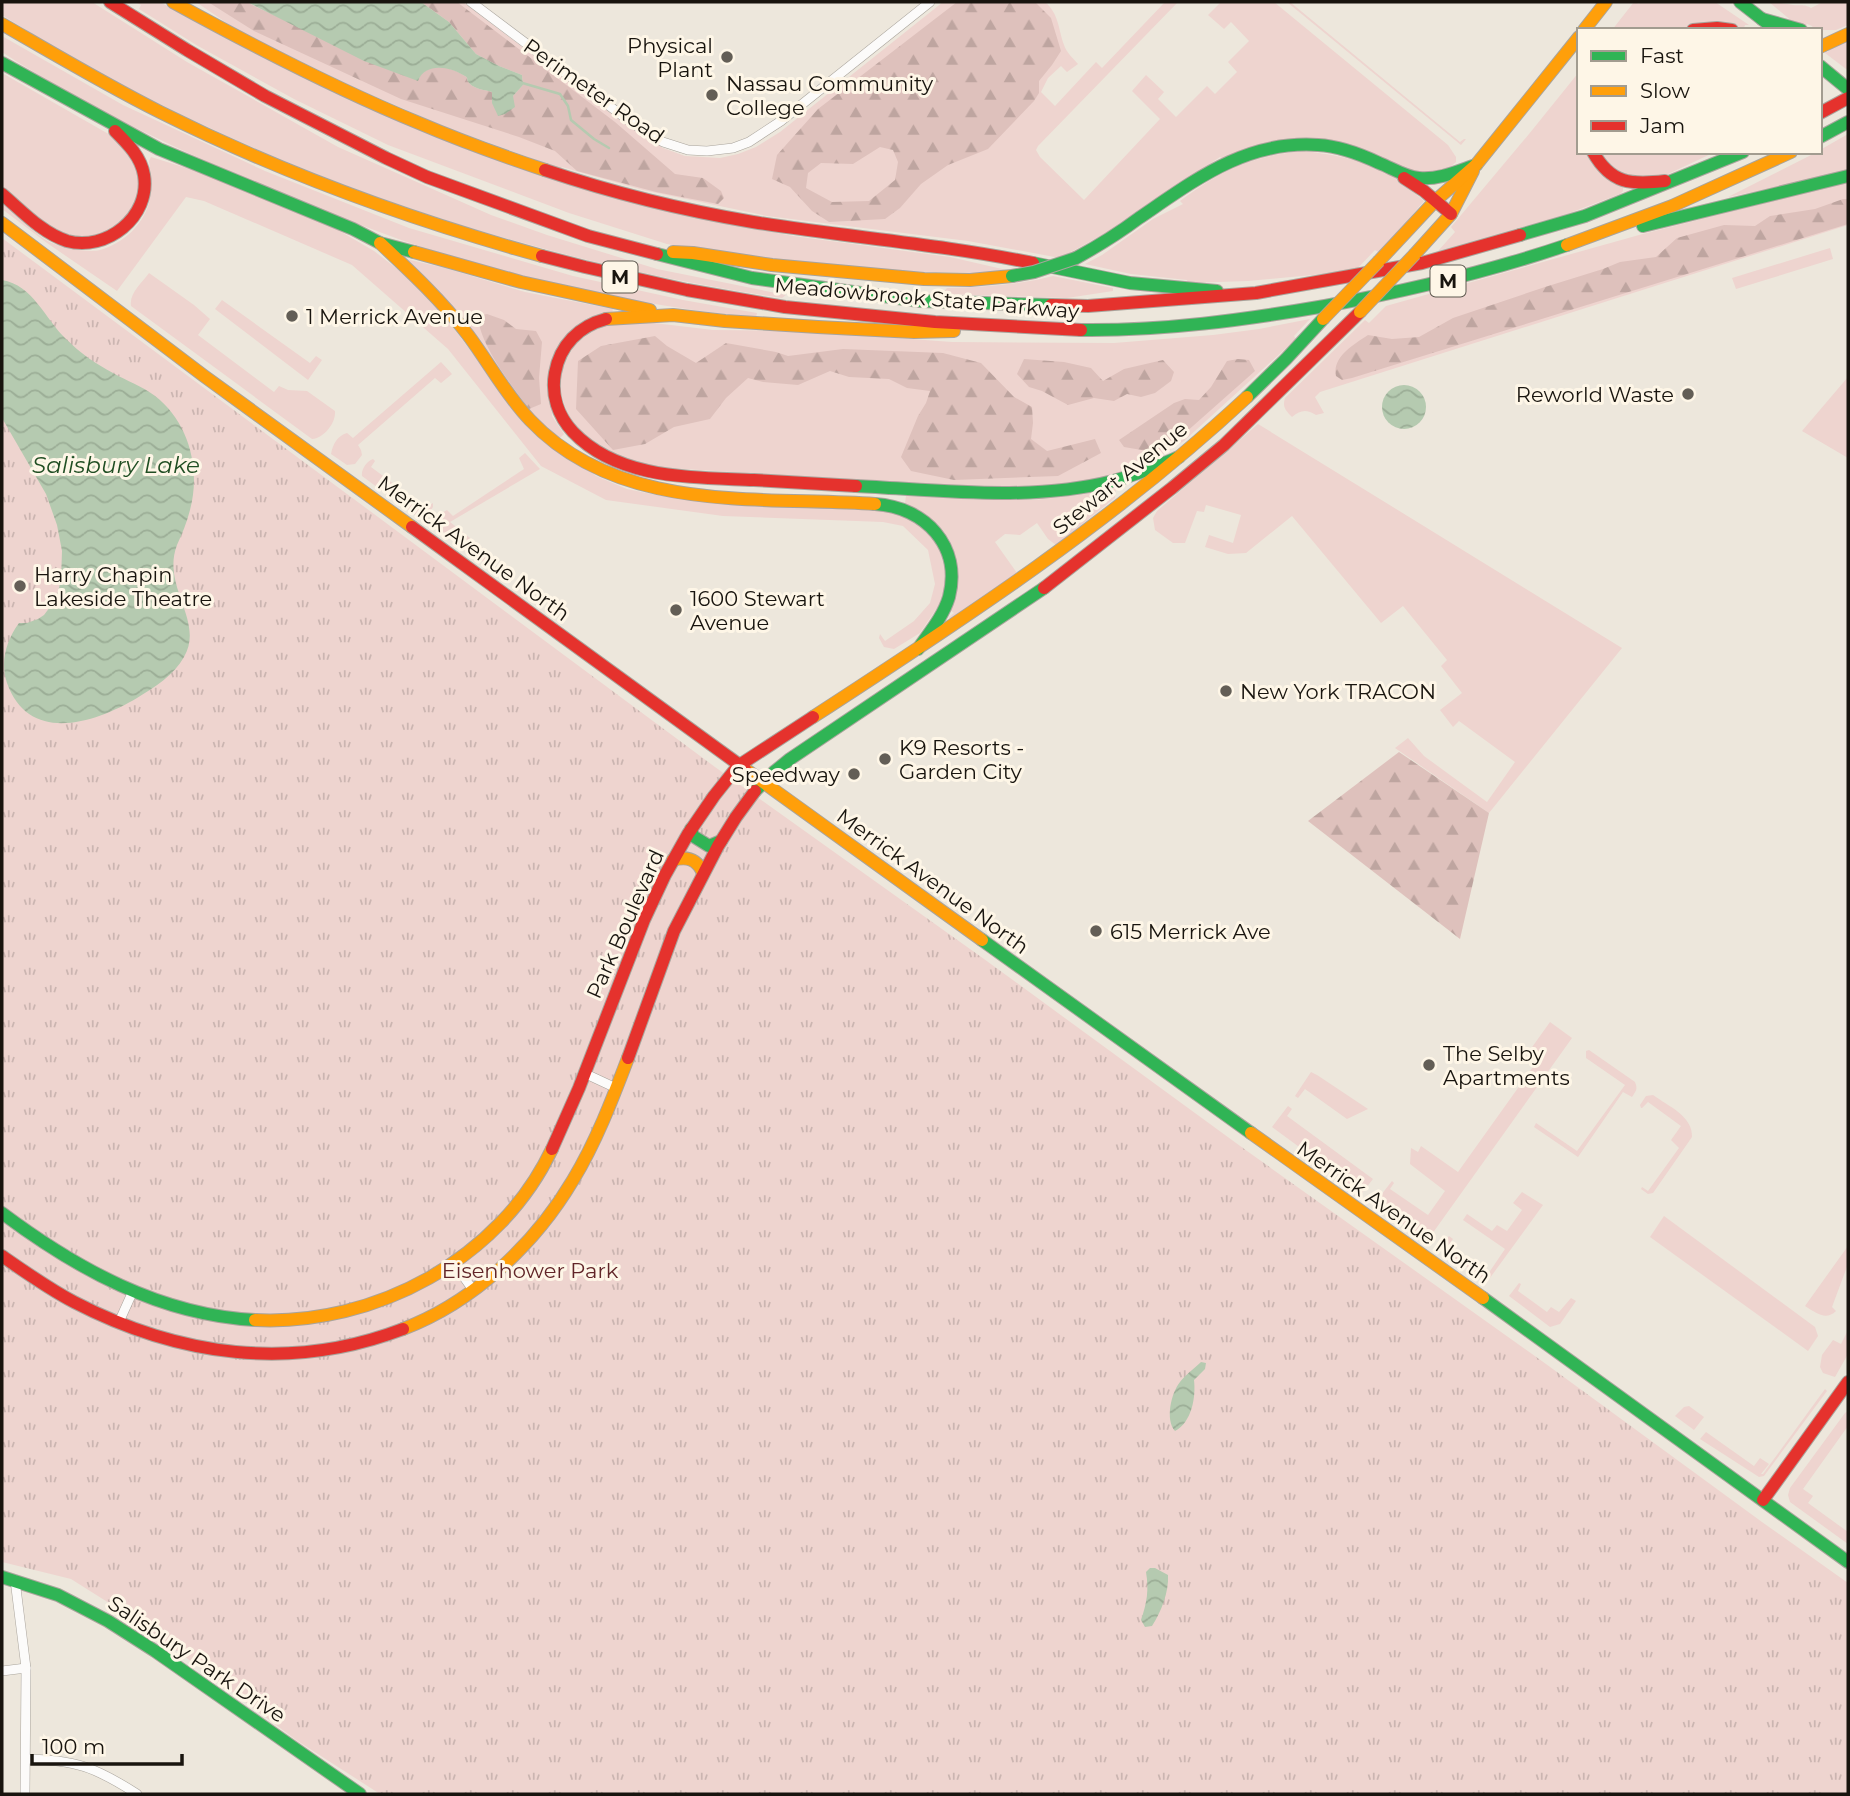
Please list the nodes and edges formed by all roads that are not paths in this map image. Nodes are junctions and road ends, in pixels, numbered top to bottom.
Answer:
1 (110, 2) edge
2 (173, 2) edge
3 (182, 2) edge
4 (471, 2) edge
5 (930, 2) edge
6 (1606, 2) edge
7 (1740, 2) edge
8 (198, 16) junction
9 (1762, 19) junction
10 (2, 24) edge
11 (1586, 28) edge
12 (1773, 28) edge
13 (1794, 28) edge
14 (1848, 28) edge
15 (1822, 33) edge
16 (1848, 34) edge
17 (1577, 39) edge
18 (1822, 46) edge
19 (2, 62) edge
20 (1822, 68) edge
21 (1848, 89) edge
22 (1848, 98) edge
23 (1822, 112) edge
24 (98, 115) junction
25 (1848, 122) edge
26 (1822, 136) edge
27 (1594, 154) edge
28 (1739, 154) edge
29 (1787, 154) edge
30 (1381, 164) junction
31 (1476, 164) junction
32 (1848, 176) edge
33 (1686, 178) junction
34 (2, 194) edge
35 (1436, 201) junction
36 (1451, 214) junction
37 (2, 223) edge
38 (1606, 233) junction
39 (380, 243) junction
40 (639, 251) junction
41 (1256, 294) junction
42 (677, 315) junction
43 (1008, 327) junction
44 (1179, 457) junction
45 (1122, 504) junction
46 (1137, 515) junction
47 (1122, 527) junction
48 (1022, 579) junction
49 (1018, 607) junction
50 (954, 625) junction
51 (979, 633) junction
52 (918, 649) junction
53 (740, 764) junction
54 (764, 782) junction
55 (691, 829) junction
56 (721, 841) junction
57 (673, 860) junction
58 (703, 873) junction
59 (586, 1074) junction
60 (616, 1088) junction
61 (2, 1213) edge
62 (2, 1256) edge
63 (454, 1263) junction
64 (473, 1290) junction
65 (133, 1291) junction
66 (119, 1322) junction
67 (1846, 1383) edge
68 (1763, 1500) junction
69 (1848, 1562) edge
70 (2, 1577) edge
71 (15, 1580) junction
72 (26, 1668) junction
73 (2, 1671) edge
74 (26, 1759) junction
75 (25, 1794) edge
76 (137, 1794) edge
77 (360, 1794) edge

1 - 40 main road, Meadowbrook State Parkway / M
2 - 8 main road
3 - 8 main road
4 - 5 street, Perimeter Road
6 - 11 main road
7 - 9 main road
8 - 41 main road
9 - 12 main road
9 - 13 main road
10 - 43 main road, Meadowbrook State Parkway / M
14 - 15 main road
16 - 18 main road
17 - 31 main road, Stewart Avenue
19 - 24 main road
20 - 21 main road
22 - 23 main road
24 - 34 main road
24 - 39 main road
25 - 26 main road
27 - 33 main road
28 - 33 main road, Meadowbrook State Parkway / M
29 - 38 main road, Meadowbrook State Parkway / M
30 - 31 main road
30 - 35 main road
30 - 40 main road, bridge
31 - 35 main road, Stewart Avenue
31 - 36 main road, Stewart Avenue
32 - 38 main road
33 - 41 main road, Meadowbrook State Parkway / M
35 - 36 main road
35 - 44 main road, Stewart Avenue, bridge
36 - 46 main road, Stewart Avenue, bridge
37 - 53 main road, Merrick Avenue North
38 - 43 main road, Meadowbrook State Parkway / M
39 - 42 main road
39 - 52 main road
40 - 41 main road, Meadowbrook State Parkway / M
42 - 43 main road
42 - 44 main road
44 - 45 main road, Stewart Avenue
45 - 46 main road
45 - 47 main road
45 - 48 main road, Stewart Avenue
46 - 47 main road, Stewart Avenue
47 - 49 main road, Stewart Avenue
48 - 49 main road
48 - 50 main road, Stewart Avenue
49 - 51 main road, Stewart Avenue
50 - 51 main road
50 - 52 main road, Stewart Avenue
51 - 54 main road, Stewart Avenue
52 - 53 main road, Stewart Avenue
53 - 54 main road, Merrick Avenue North
53 - 55 main road, Park Boulevard
54 - 56 main road
54 - 68 main road, Merrick Avenue North
55 - 56 main road
55 - 57 main road, Park Boulevard
56 - 58 main road
57 - 58 main road
57 - 59 main road, Park Boulevard
58 - 60 main road
59 - 60 street
59 - 63 main road, Park Boulevard
60 - 64 main road
61 - 65 main road, Park Boulevard
62 - 66 main road
63 - 64 street
63 - 65 main road, Park Boulevard
64 - 66 main road
65 - 66 street
67 - 68 main road
68 - 69 main road, Merrick Avenue North
70 - 71 main road, Salisbury Park Drive
71 - 72 street
71 - 77 main road, Salisbury Park Drive
72 - 73 street
72 - 74 street
74 - 75 street
74 - 76 street

